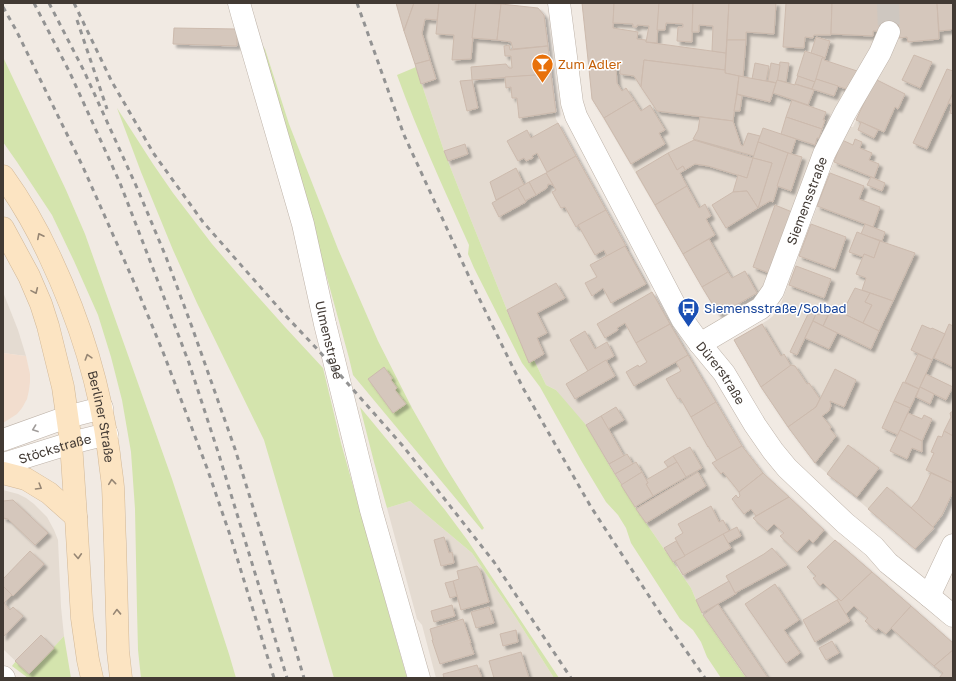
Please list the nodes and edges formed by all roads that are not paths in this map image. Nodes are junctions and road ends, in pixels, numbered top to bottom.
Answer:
1 (239, 3) edge
2 (558, 3) edge
3 (888, 32) tunnel mouth
4 (3, 176) edge
5 (3, 228) edge
6 (700, 344) junction
7 (102, 408) junction
8 (67, 417) junction
9 (106, 434) junction
10 (3, 440) edge
11 (71, 443) junction
12 (3, 464) edge
13 (3, 473) edge
14 (76, 517) junction
15 (953, 545) edge
16 (929, 596) junction
17 (953, 616) edge
18 (92, 678) edge
19 (121, 678) edge
20 (419, 678) edge

1 - 20 street, Ulmenstraße
2 - 6 street, Dürerstraße
3 - 6 street, Siemensstraße
7 -> 4 main road, Berliner Straße
5 -> 8 main road
6 - 16 street, Dürerstraße
7 - 8 street, Stöckstraße
7 - 9 main road, Berliner Straße
8 -> 10 street, Stöckstraße
8 - 11 main road
9 - 11 street, Stöckstraße
19 -> 9 main road, Berliner Straße
11 - 12 street, Stöckstraße
11 - 14 main road
13 -> 14 main road
14 -> 18 main road
15 - 16 street
16 - 17 street, Dürerstraße

